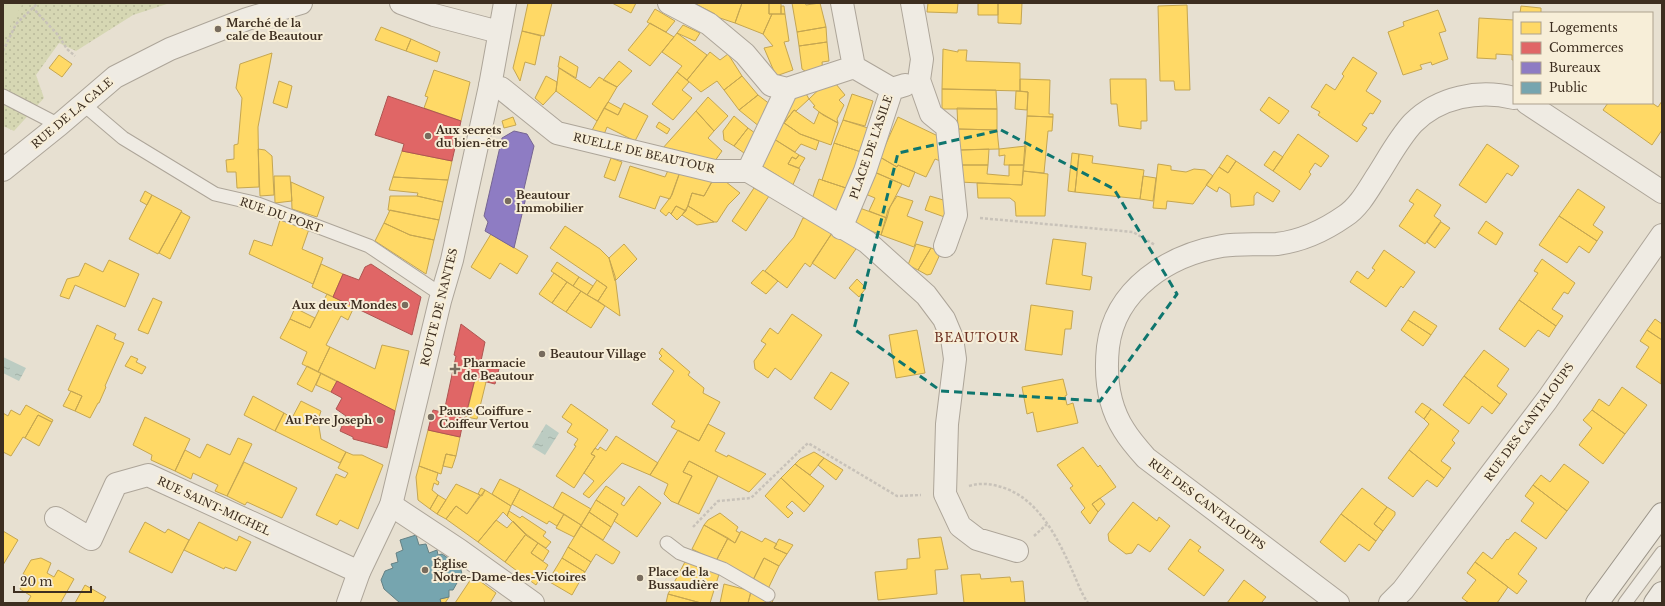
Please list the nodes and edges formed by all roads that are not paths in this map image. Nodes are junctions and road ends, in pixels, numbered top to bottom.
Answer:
1 (301, 3) edge
2 (401, 3) edge
3 (505, 3) edge
4 (669, 3) edge
5 (842, 3) edge
6 (912, 3) edge
7 (498, 32) junction
8 (854, 68) junction
9 (919, 80) junction
10 (490, 86) junction
11 (787, 89) junction
12 (892, 89) junction
13 (3, 96) edge
14 (1513, 98) edge
15 (83, 104) junction
16 (1529, 104) edge
17 (59, 125) junction
18 (3, 170) edge
19 (748, 171) junction
20 (1662, 192) edge
21 (841, 228) junction
22 (1662, 235) edge
23 (945, 246) dead end
24 (442, 295) junction
25 (392, 505) junction
26 (1662, 514) edge
27 (56, 518) dead end
28 (667, 543) dead end
29 (1018, 551) dead end
30 (1662, 553) edge
31 (359, 572) junction
32 (1662, 593) edge
33 (768, 595) dead end
34 (348, 603) edge
35 (533, 603) edge
36 (1338, 603) edge
37 (1390, 603) edge
38 (1597, 603) edge
39 (1625, 603) edge
40 (1655, 603) edge

1 - 15 street, RUE DE LA CALE
2 - 7 street
3 - 7 street, ROUTE DE NANTES
4 - 11 street
5 - 8 street
6 - 9 street
7 - 10 street, ROUTE DE NANTES
8 - 11 street
8 - 12 street, PLACE DE L'ASILE
9 - 12 street, PLACE DE L'ASILE
9 - 23 street
10 - 19 street, RUELLE DE BEAUTOUR
10 - 24 street, ROUTE DE NANTES
11 - 19 street
12 - 21 street, PLACE DE L'ASILE
13 - 17 lane
14 - 36 street, RUE DES CANTALOUPS
15 - 17 street, RUE DE LA CALE
15 - 24 lane, RUE DU PORT
16 - 20 street
17 - 18 street, RUE DE LA CALE
19 - 21 street
21 - 29 street
22 - 37 street, RUE DES CANTALOUPS
24 - 25 street, ROUTE DE NANTES
25 - 31 street, ROUTE DE NANTES
25 - 35 street
26 - 38 street
27 - 31 street, RUE SAINT-MICHEL
28 - 33 lane
30 - 39 lane
31 - 34 street, ROUTE DE NANTES
32 - 40 street

